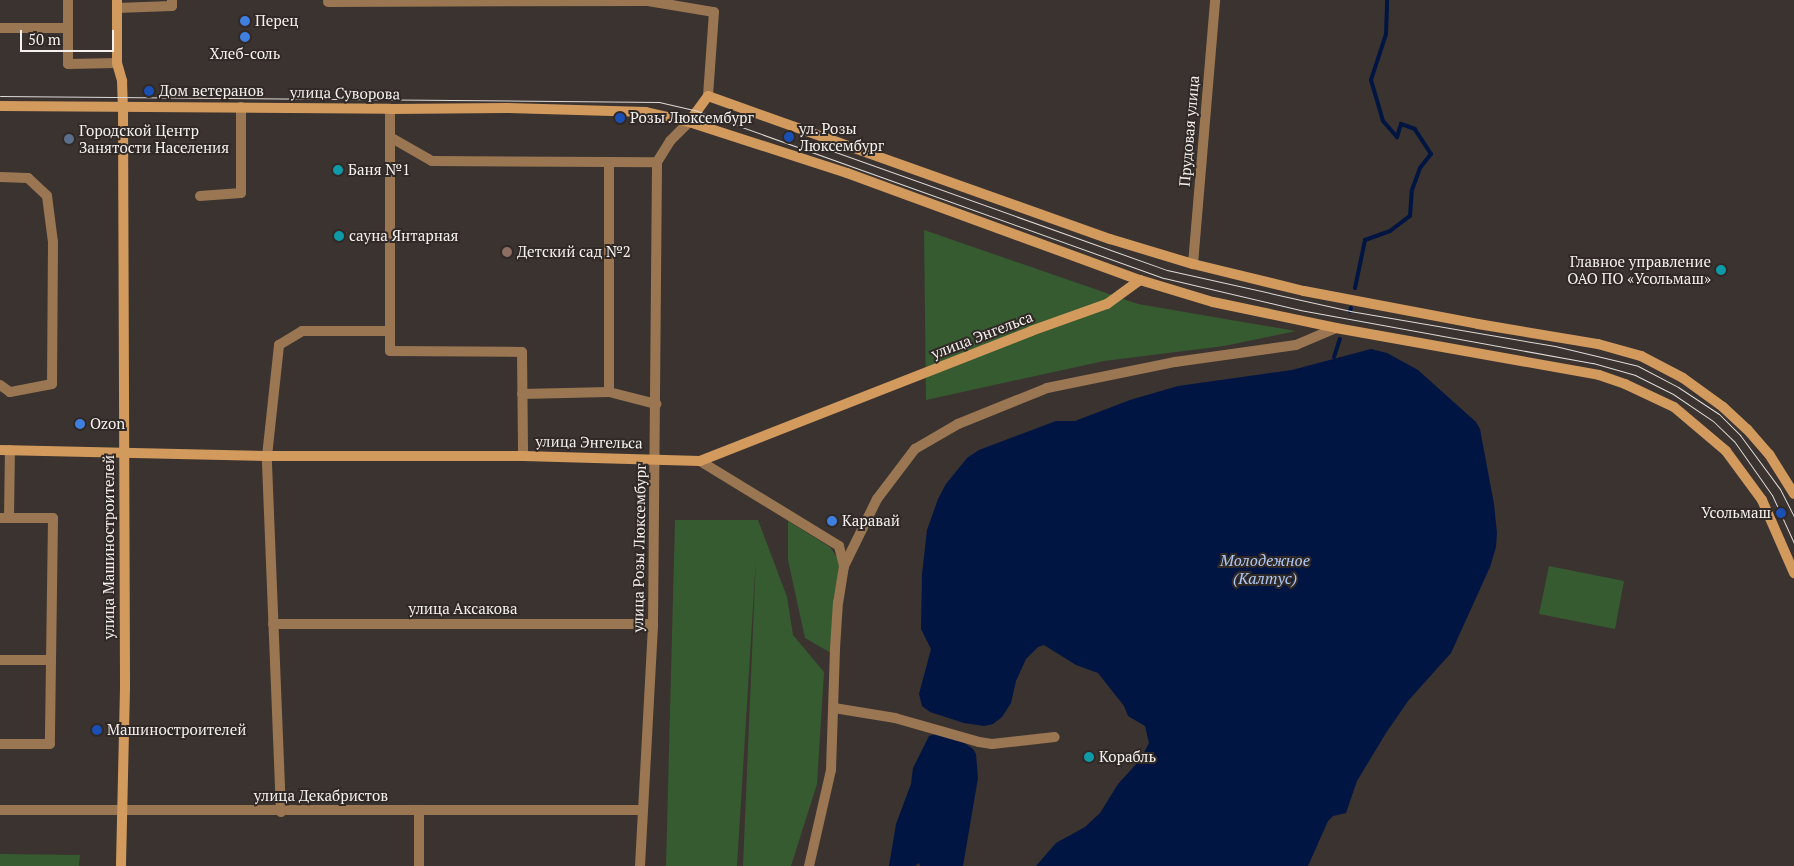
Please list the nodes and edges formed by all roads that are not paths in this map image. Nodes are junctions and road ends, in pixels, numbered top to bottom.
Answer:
1 (68, 0) edge
2 (172, 0) edge
3 (1216, 0) edge
4 (592, 1) edge
5 (648, 1) edge
6 (328, 2) dead end
7 (117, 4) edge
8 (0, 28) edge
9 (68, 28) junction
10 (117, 62) junction
11 (708, 96) junction
12 (0, 106) edge
13 (241, 107) junction
14 (123, 108) junction
15 (390, 109) junction
16 (689, 122) junction
17 (390, 137) junction
18 (609, 162) junction
19 (657, 162) junction
20 (0, 177) edge
21 (200, 196) dead end
22 (1193, 264) junction
23 (1140, 280) junction
24 (1336, 328) junction
25 (390, 331) junction
26 (0, 385) edge
27 (609, 392) junction
28 (522, 394) junction
29 (656, 404) junction
30 (5, 450) edge
31 (123, 453) junction
32 (267, 456) junction
33 (523, 456) junction
34 (655, 458) junction
35 (700, 461) junction
36 (1794, 494) edge
37 (4, 518) edge
38 (844, 566) junction
39 (1794, 573) edge
40 (273, 624) junction
41 (653, 624) junction
42 (0, 660) edge
43 (51, 660) junction
44 (834, 708) junction
45 (1056, 737) dead end
46 (0, 744) edge
47 (0, 810) edge
48 (419, 810) junction
49 (642, 810) junction
50 (124, 811) junction
51 (281, 812) junction
52 (121, 866) edge
53 (418, 866) edge
54 (640, 866) edge
55 (809, 866) edge

1 - 9 street
2 - 7 street
3 - 22 street, Прудовая улица
4 - 5 street
4 - 6 street
5 - 11 street
7 - 10 main road, улица Машиностроителей
8 - 9 street
9 - 10 street
10 - 14 main road, улица Машиностроителей
11 - 16 main road
11 - 22 main road
12 - 14 main road, улица Суворова
13 - 14 main road, улица Суворова
13 - 15 main road, улица Суворова
13 - 21 street
14 - 31 main road, улица Машиностроителей
15 - 16 main road, улица Суворова
15 - 17 street
16 - 19 street
16 - 23 main road, улица Суворова
17 - 18 street
17 - 25 street
18 - 19 street
18 - 27 street
19 - 29 street, улица Розы Люксембург
20 - 26 street
22 - 36 main road
23 - 24 main road, улица Суворова
23 - 35 main road, улица Энгельса
24 - 38 street
24 - 39 main road, улица Суворова
25 - 28 street
25 - 32 street
27 - 28 street
27 - 29 street
28 - 33 street
29 - 34 street, улица Розы Люксембург
30 - 31 main road, улица Энгельса
30 - 37 street
31 - 32 main road, улица Энгельса
31 - 50 main road, улица Машиностроителей
32 - 33 main road, улица Энгельса
32 - 40 street
33 - 34 main road, улица Энгельса
34 - 35 main road, улица Энгельса
34 - 41 street, улица Розы Люксембург
35 - 38 street
37 - 43 street
38 - 44 street
40 - 41 street, улица Аксакова
40 - 51 street
41 - 49 street, улица Розы Люксембург
42 - 43 street
43 - 46 street
44 - 45 street
44 - 55 street
47 - 50 street, улица Декабристов
48 - 49 street, улица Декабристов
48 - 51 street, улица Декабристов
48 - 53 street
49 - 54 street, улица Розы Люксембург
50 - 51 street, улица Декабристов
50 - 52 main road, улица Машиностроителей

